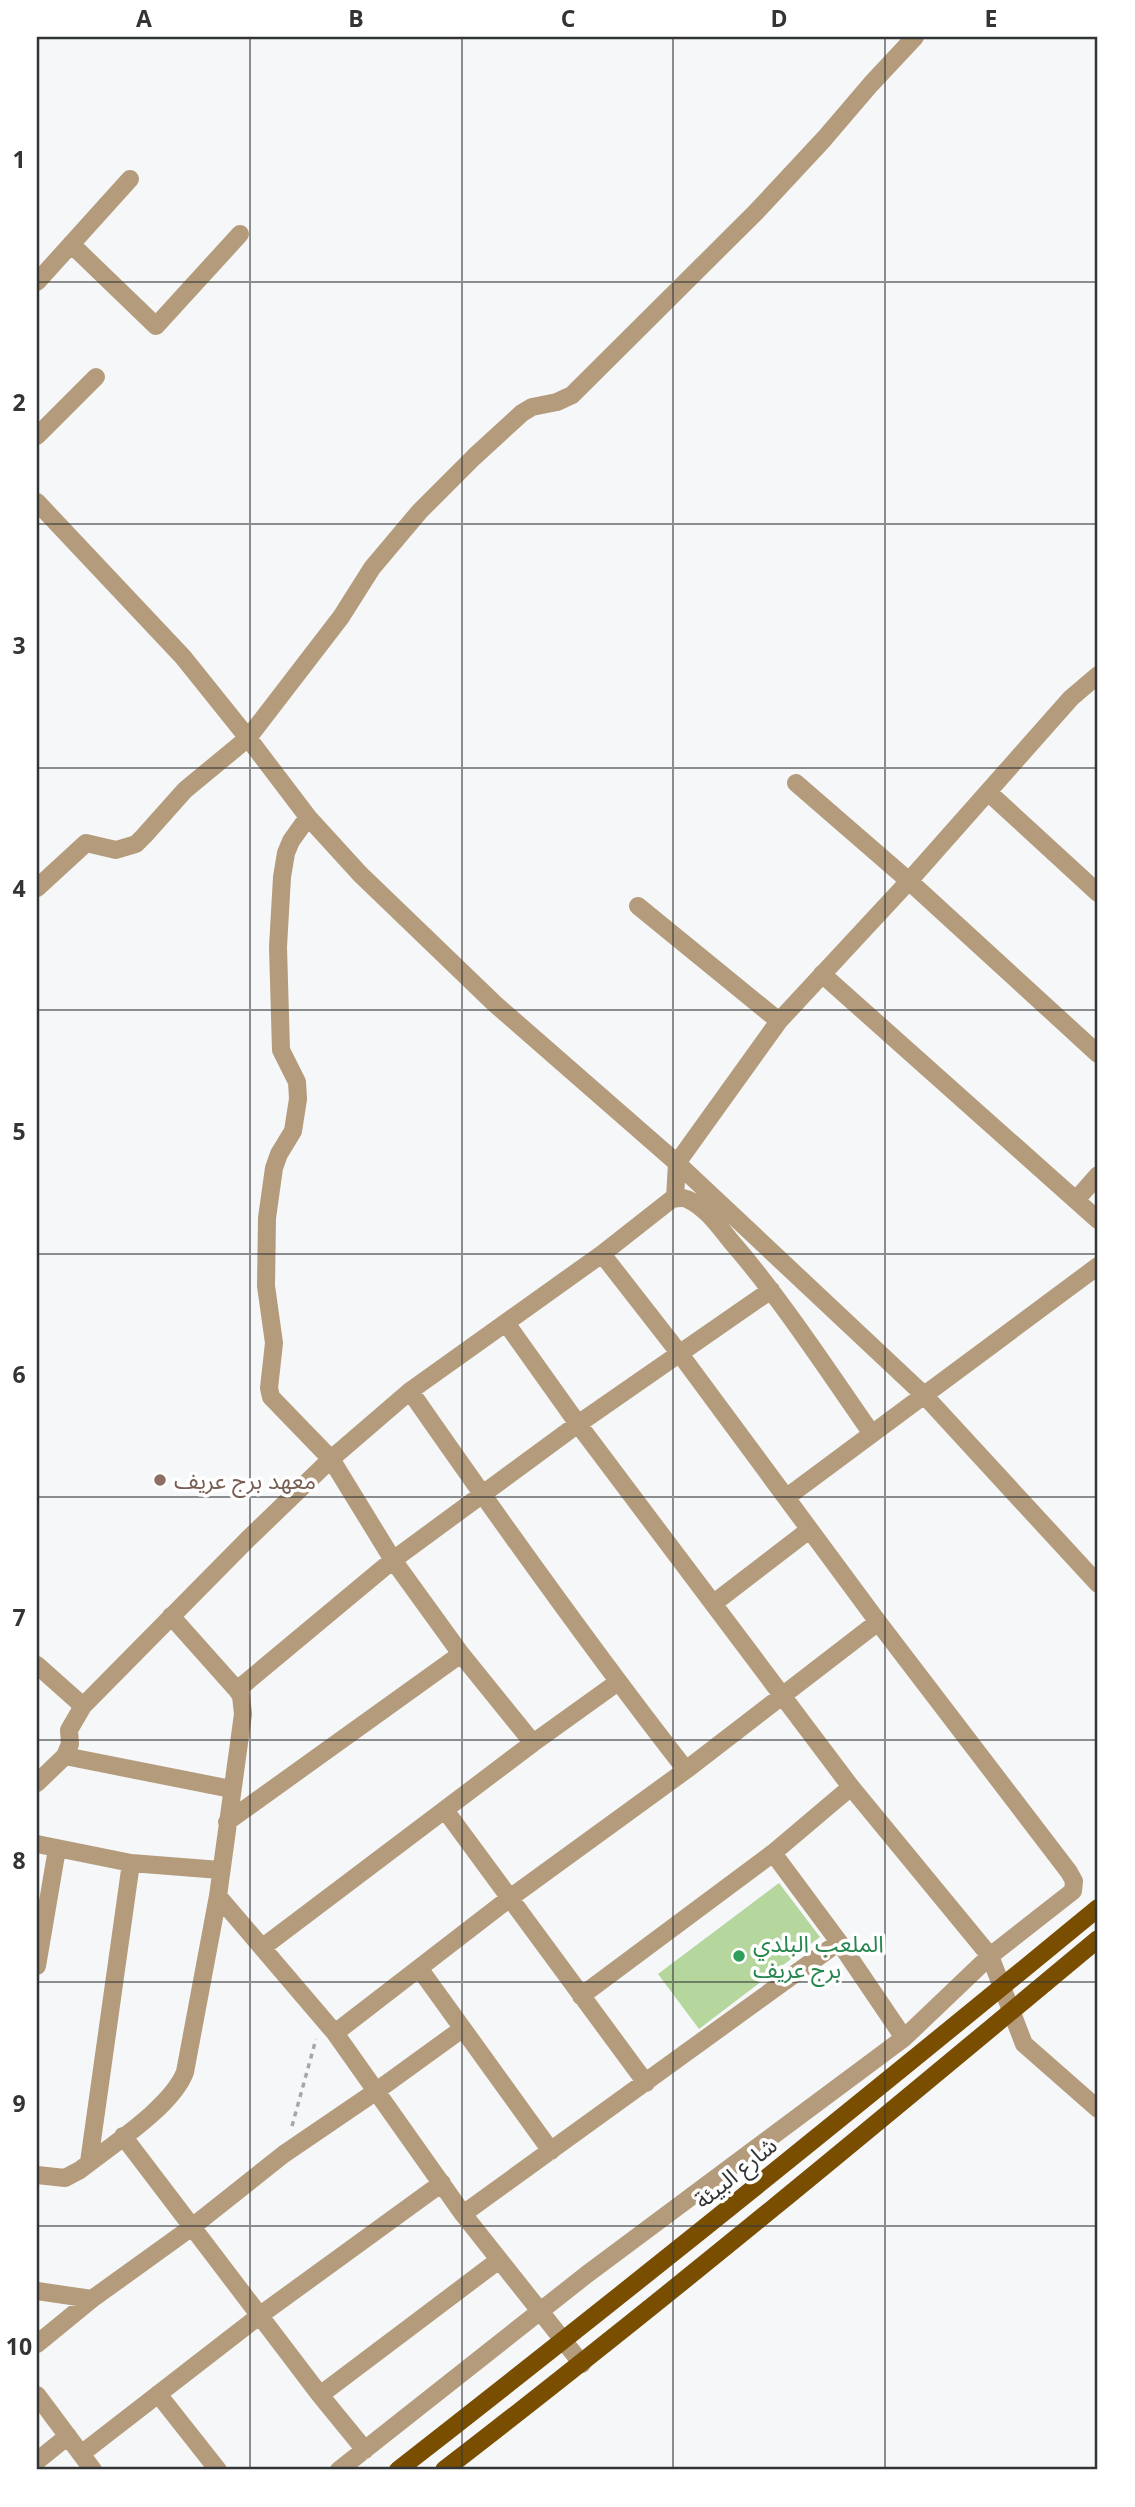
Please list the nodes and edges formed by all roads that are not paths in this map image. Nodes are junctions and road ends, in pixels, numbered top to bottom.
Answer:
1 (915, 37) edge
2 (130, 179) dead end
3 (240, 234) dead end
4 (71, 244) junction
5 (37, 282) edge
6 (96, 377) dead end
7 (37, 436) edge
8 (37, 502) edge
9 (1098, 675) edge
10 (248, 738) junction
11 (796, 783) dead end
12 (988, 792) junction
13 (308, 817) junction
14 (909, 881) junction
15 (37, 888) edge
16 (1098, 893) edge
17 (638, 906) dead end
18 (822, 974) junction
19 (779, 1021) junction
20 (1098, 1054) edge
21 (677, 1163) junction
22 (1098, 1175) edge
23 (675, 1198) junction
24 (1076, 1200) junction
25 (1098, 1220) edge
26 (602, 1254) junction
27 (1098, 1266) edge
28 (771, 1290) junction
29 (506, 1323) junction
30 (680, 1354) junction
31 (410, 1391) junction
32 (924, 1395) junction
33 (578, 1424) junction
34 (872, 1434) junction
35 (331, 1459) junction
36 (482, 1494) junction
37 (787, 1497) junction
38 (808, 1530) junction
39 (393, 1560) junction
40 (1098, 1584) edge
41 (714, 1603) junction
42 (172, 1616) junction
43 (878, 1622) junction
44 (461, 1654) junction
45 (37, 1665) edge
46 (618, 1682) junction
47 (237, 1690) junction
48 (783, 1695) junction
49 (83, 1706) junction
50 (533, 1743) junction
51 (65, 1756) junction
52 (687, 1770) junction
53 (37, 1783) edge
54 (851, 1787) junction
55 (231, 1790) junction
56 (445, 1810) junction
57 (227, 1822) junction
58 (37, 1844) edge
59 (57, 1849) junction
60 (773, 1853) junction
61 (131, 1863) junction
62 (220, 1870) junction
63 (218, 1896) junction
64 (510, 1898) junction
65 (1098, 1908) edge
66 (1098, 1939) edge
67 (839, 1942) junction
68 (263, 1947) junction
69 (990, 1956) junction
70 (37, 1966) edge
71 (419, 1968) junction
72 (1002, 1987) junction
73 (582, 1996) junction
74 (1011, 2011) junction
75 (462, 2029) junction
76 (335, 2033) junction
77 (904, 2038) junction
78 (646, 2083) junction
79 (375, 2092) junction
80 (1098, 2109) edge
81 (123, 2136) junction
82 (551, 2151) junction
83 (89, 2162) junction
84 (37, 2175) edge
85 (442, 2183) junction
86 (463, 2214) junction
87 (192, 2227) junction
88 (499, 2260) junction
89 (37, 2291) edge
90 (92, 2299) junction
91 (540, 2313) junction
92 (259, 2316) junction
93 (563, 2342) junction
94 (37, 2344) edge
95 (582, 2364) junction
96 (158, 2394) junction
97 (37, 2395) edge
98 (320, 2395) junction
99 (68, 2437) junction
100 (365, 2450) junction
101 (81, 2454) junction
102 (37, 2461) edge
103 (93, 2470) edge
104 (218, 2470) edge
105 (339, 2470) edge
106 (398, 2470) edge
107 (444, 2470) edge

1 - 10 street
2 - 4 street
3 - 4 street
4 - 5 street
6 - 7 street
8 - 10 street
9 - 12 street
10 - 13 street
10 - 15 street
11 - 14 street
12 - 14 street
12 - 16 street
13 - 21 street
13 - 35 street
14 - 18 street
14 - 20 street
17 - 19 street
18 - 19 street
18 - 24 street
19 - 21 street
21 - 23 street
21 - 32 street
22 - 24 street
23 - 26 street
23 - 28 street
24 - 25 street
26 - 29 street
26 - 30 street
27 - 32 street
28 - 30 street
28 - 34 street
29 - 31 street
29 - 33 street
30 - 33 street
30 - 37 street
31 - 35 street
31 - 36 street
32 - 34 street
32 - 40 street
33 - 36 street
33 - 41 street
34 - 37 street
35 - 39 street
35 - 42 street
36 - 39 street
36 - 46 street
37 - 38 street
38 - 41 street
38 - 43 street
39 - 44 street
39 - 47 street
41 - 48 street
42 - 47 street
42 - 49 street
43 - 48 street
43 - 69 street
44 - 50 street
44 - 57 street
45 - 49 street
46 - 50 street
46 - 52 street
47 - 55 street
48 - 52 street
48 - 54 street
49 - 51 street
50 - 56 street
51 - 53 street
51 - 55 street
52 - 64 street
54 - 60 street
54 - 69 street
55 - 57 street
56 - 64 street
56 - 68 street
57 - 62 street
58 - 59 street
59 - 61 street
59 - 70 street
60 - 67 street
60 - 73 street
61 - 62 street
61 - 83 street
62 - 63 street
63 - 68 street
63 - 81 street
64 - 71 street
64 - 73 street
65 - 72 main road, شارع البيئة
66 - 74 main road
67 - 77 street
67 - 78 street
68 - 76 street
69 - 72 street
69 - 77 street
71 - 75 street
71 - 76 street
72 - 74 street
72 - 93 main road, شارع البيئة
73 - 78 street
74 - 80 street
74 - 95 main road
75 - 79 street
75 - 82 street
76 - 79 street
77 - 91 street
78 - 82 street
79 - 85 street
79 - 87 street
81 - 83 street
81 - 87 street
82 - 86 street
83 - 84 street
85 - 86 street
85 - 92 street
86 - 88 street
87 - 90 street
87 - 92 street
88 - 91 street
88 - 98 street
89 - 90 street
90 - 94 street
91 - 93 street
91 - 100 street
92 - 96 street
92 - 98 street
93 - 95 street
93 - 106 main road, شارع البيئة
95 - 107 main road
96 - 101 street
96 - 104 street
97 - 99 street
98 - 100 street
99 - 101 street
99 - 102 street
100 - 105 street
101 - 103 street

